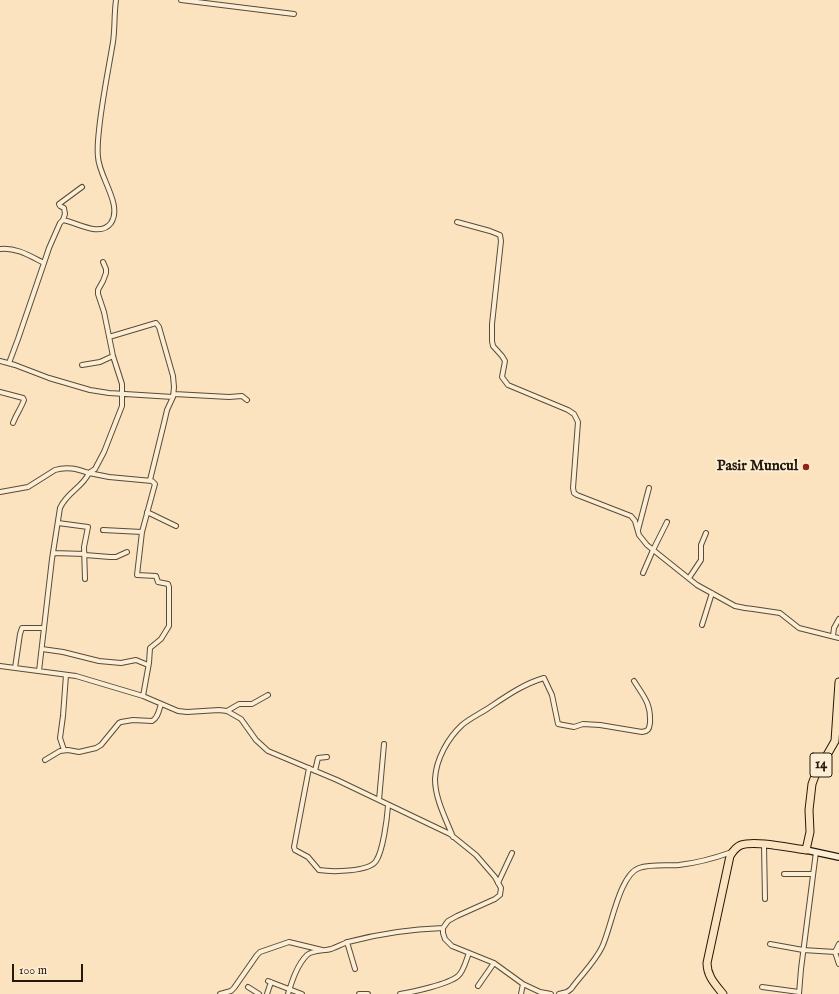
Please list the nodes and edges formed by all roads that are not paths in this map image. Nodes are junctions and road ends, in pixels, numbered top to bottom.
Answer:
1 (116, 0) edge
2 (181, 0) edge
3 (294, 14) dead end
4 (82, 187) dead end
5 (64, 220) junction
6 (457, 222) dead end
7 (0, 249) edge
8 (103, 262) dead end
9 (44, 263) junction
10 (109, 337) junction
11 (113, 356) junction
12 (0, 361) edge
13 (9, 363) junction
14 (82, 365) dead end
15 (0, 392) edge
16 (122, 394) junction
17 (174, 396) junction
18 (247, 400) dead end
19 (13, 423) dead end
20 (89, 473) junction
21 (150, 480) junction
22 (649, 488) dead end
23 (0, 492) edge
24 (147, 512) junction
25 (667, 522) dead end
26 (58, 523) junction
27 (176, 526) dead end
28 (102, 530) dead end
29 (638, 530) junction
30 (142, 532) junction
31 (706, 533) dead end
32 (653, 550) junction
33 (127, 552) dead end
34 (53, 553) junction
35 (85, 555) junction
36 (643, 573) dead end
37 (689, 578) junction
38 (85, 579) dead end
39 (712, 593) junction
40 (839, 619) edge
41 (702, 625) dead end
42 (44, 628) junction
43 (833, 636) junction
44 (839, 638) edge
45 (42, 649) junction
46 (148, 665) junction
47 (0, 666) edge
48 (15, 668) junction
49 (40, 671) junction
50 (66, 675) junction
51 (634, 682) dead end
52 (839, 682) edge
53 (268, 694) dead end
54 (142, 696) junction
55 (161, 704) junction
56 (227, 711) junction
57 (837, 742) edge
58 (384, 744) dead end
59 (64, 750) junction
60 (326, 757) dead end
61 (45, 760) dead end
62 (309, 768) junction
63 (315, 771) junction
64 (379, 800) junction
65 (388, 806) junction
66 (453, 837) junction
67 (760, 844) junction
68 (806, 850) junction
69 (732, 852) junction
70 (816, 852) junction
71 (512, 853) dead end
72 (839, 857) edge
73 (784, 874) dead end
74 (812, 874) junction
75 (498, 883) junction
76 (765, 900) dead end
77 (443, 928) junction
78 (346, 942) junction
79 (770, 944) dead end
80 (839, 944) edge
81 (324, 950) junction
82 (803, 950) junction
83 (837, 952) edge
84 (469, 953) junction
85 (494, 963) junction
86 (839, 964) edge
87 (354, 969) dead end
88 (523, 984) junction
89 (478, 986) dead end
90 (248, 987) dead end
91 (762, 987) dead end
92 (289, 992) edge
93 (799, 993) edge
94 (220, 994) edge
95 (259, 994) edge
96 (267, 994) edge
97 (302, 994) edge
98 (359, 994) edge
99 (368, 994) edge
100 (400, 994) edge
101 (521, 994) edge
102 (551, 994) edge
103 (559, 994) edge
104 (723, 994) edge

1 - 5 street
2 - 3 street
4 - 5 street
5 - 9 street
6 - 29 street
7 - 9 street
8 - 10 street
9 - 13 street
10 - 11 street
10 - 17 street
11 - 14 street
11 - 16 street
12 - 13 street
13 - 16 street
15 - 19 street
16 - 17 street
16 - 20 street
17 - 18 street
17 - 21 street
20 - 21 street
20 - 23 street
20 - 26 street
21 - 24 street
22 - 29 street
24 - 27 street
24 - 30 street
25 - 32 street
26 - 34 street
26 - 35 street
28 - 30 street
29 - 32 street
30 - 46 street
31 - 37 street
32 - 36 street
32 - 37 street
33 - 35 street
34 - 35 street
34 - 42 street
35 - 38 street
37 - 39 street
39 - 41 street
39 - 43 street
40 - 43 street
42 - 45 street
42 - 48 street
43 - 44 street
45 - 46 street
45 - 49 street
46 - 54 street
47 - 48 street
48 - 49 street
49 - 50 street
50 - 54 street
50 - 59 street
51 - 66 street
52 - 57 highway, 14
53 - 56 street
54 - 55 street
55 - 56 street
55 - 59 street
56 - 62 street
57 - 68 highway, 14
58 - 64 street
59 - 61 street
60 - 63 street
62 - 63 street
62 - 65 street
63 - 64 street
64 - 65 street
65 - 66 street
66 - 75 street
67 - 68 highway
67 - 69 highway
67 - 76 street
68 - 70 main road
69 - 103 street
69 - 104 highway
70 - 72 main road
70 - 74 street
71 - 75 street
73 - 74 street
74 - 82 street
75 - 77 street
77 - 78 street
77 - 84 street
78 - 81 street
78 - 87 street
79 - 82 street
80 - 83 street
81 - 92 street
81 - 94 street
82 - 83 street
82 - 93 street
83 - 86 street
84 - 85 street
84 - 100 street
85 - 88 street
85 - 89 street
88 - 101 street
88 - 102 street
90 - 95 street
91 - 93 street
92 - 96 street
92 - 97 street
98 - 99 street

